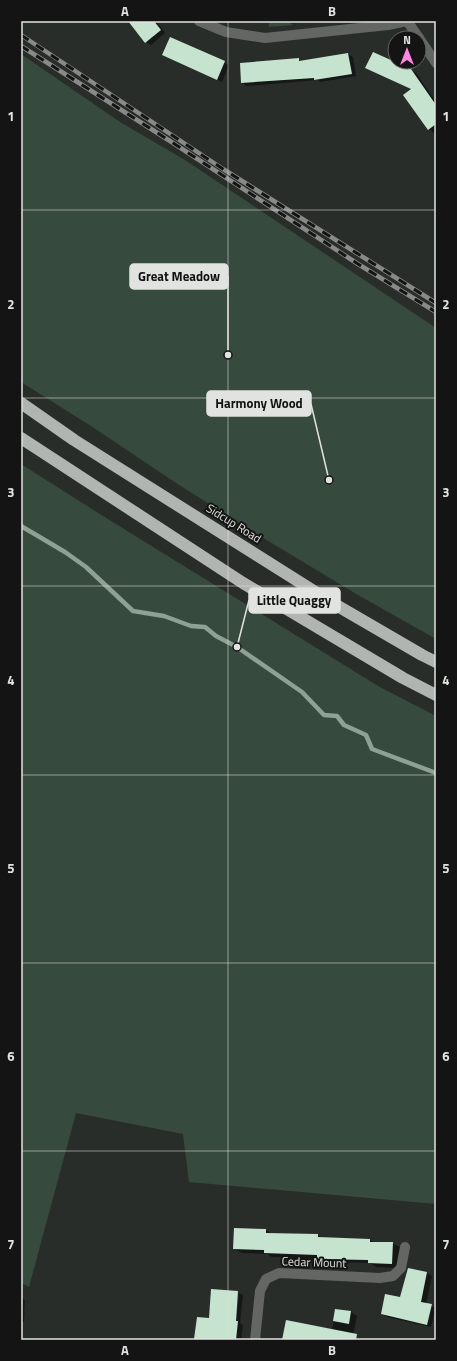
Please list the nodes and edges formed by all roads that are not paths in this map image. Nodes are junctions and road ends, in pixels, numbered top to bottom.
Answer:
1 (199, 21) edge
2 (407, 21) edge
3 (210, 23) edge
4 (413, 30) edge
5 (427, 50) edge
6 (436, 63) edge
7 (21, 403) edge
8 (21, 438) edge
9 (436, 662) edge
10 (436, 695) edge
11 (405, 1247) dead end
12 (255, 1340) edge

1 - 3 street
2 - 3 street
2 - 4 street
5 - 6 street
7 - 9 highway, Sidcup Road
8 - 10 highway
11 - 12 street, Cedar Mount

